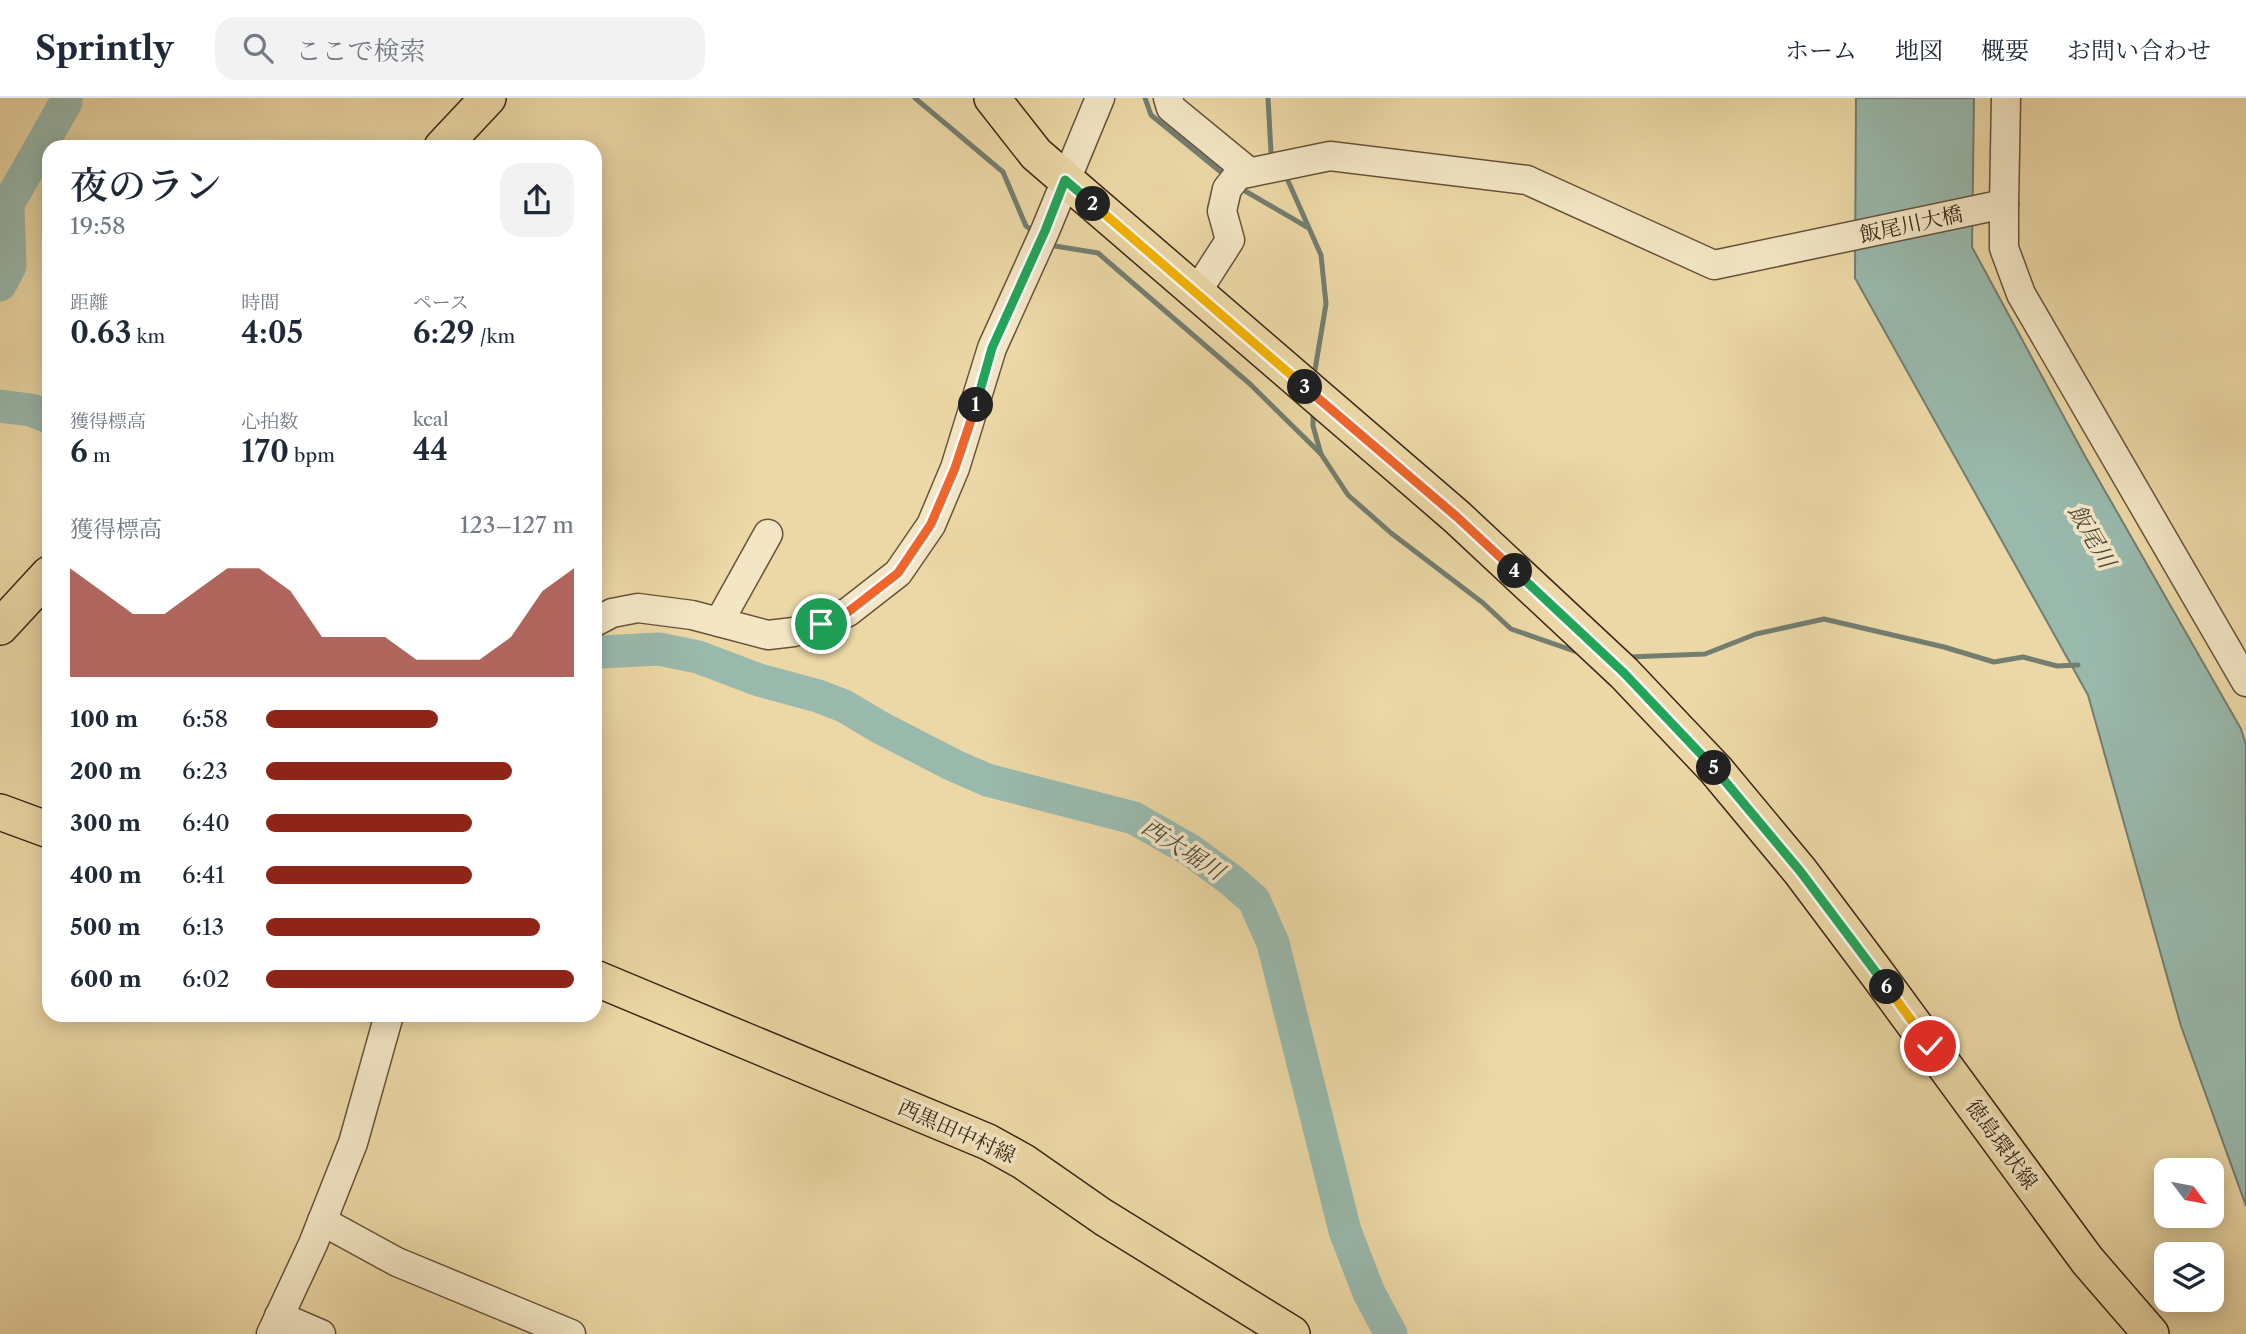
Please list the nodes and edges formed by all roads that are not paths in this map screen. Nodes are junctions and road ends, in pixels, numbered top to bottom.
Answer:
1 (488, 98) edge
2 (992, 98) edge
3 (1100, 98) edge
4 (1168, 98) edge
5 (2006, 98) edge
6 (449, 140) edge
7 (1243, 177) junction
8 (1065, 180) junction
9 (1997, 206) junction
10 (1196, 293) junction
11 (768, 534) dead end
12 (42, 582) edge
13 (602, 618) edge
14 (719, 622) junction
15 (0, 627) edge
16 (2246, 682) edge
17 (0, 812) edge
18 (42, 827) edge
19 (602, 981) edge
20 (387, 1022) edge
21 (322, 1221) junction
22 (275, 1325) edge
23 (321, 1334) edge
24 (571, 1334) edge
25 (1292, 1334) edge
26 (2151, 1334) edge

1 - 6 main road
2 - 8 main road, 徳島環状線
3 - 8 street
4 - 7 street
5 - 9 street
7 - 9 street, 飯尾川大橋
7 - 10 street
8 - 10 main road, 徳島環状線
8 - 14 street
9 - 16 street
10 - 26 main road, 徳島環状線
11 - 14 street
12 - 15 main road
13 - 14 street
17 - 18 main road
19 - 25 main road, 西黒田中村線
20 - 21 street
21 - 22 street
21 - 24 street
22 - 23 street

